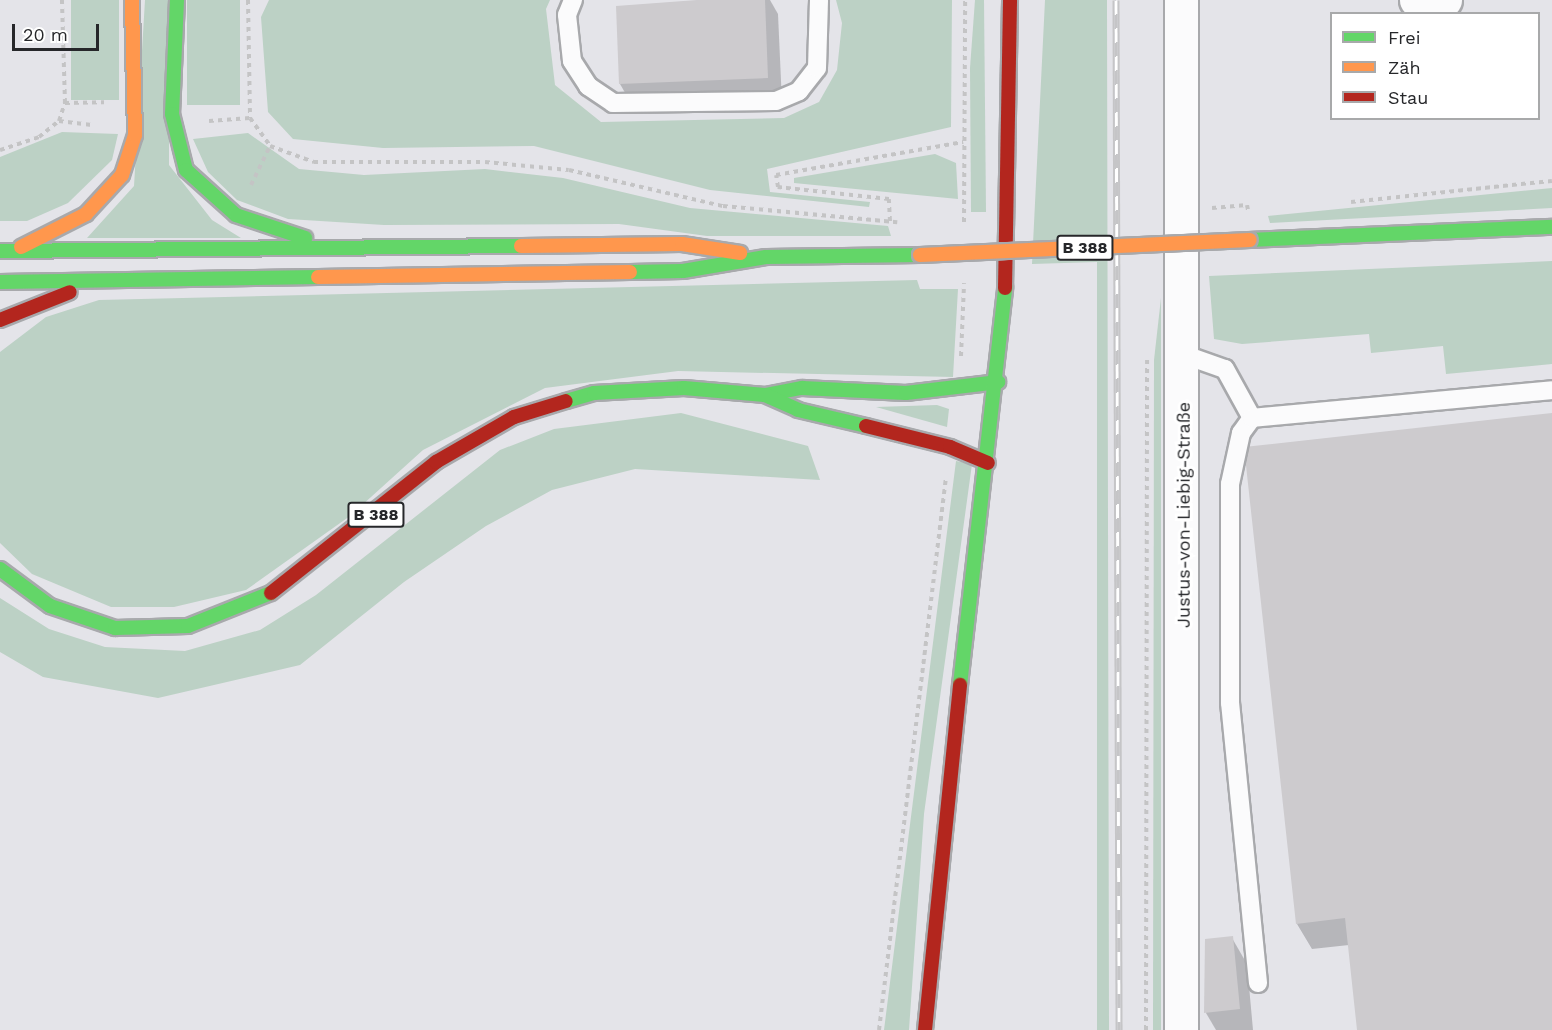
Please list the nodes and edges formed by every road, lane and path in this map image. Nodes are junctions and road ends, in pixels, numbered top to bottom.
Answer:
1 (62, 0) edge
2 (132, 0) edge
3 (177, 0) edge
4 (248, 0) edge
5 (573, 0) edge
6 (819, 0) edge
7 (965, 0) edge
8 (1010, 0) edge
9 (1181, 0) edge
10 (1416, 0) edge
11 (1445, 0) edge
12 (115, 101) dead end
13 (65, 103) junction
14 (250, 118) junction
15 (59, 121) junction
16 (209, 121) dead end
17 (94, 125) dead end
18 (963, 142) junction
19 (270, 146) junction
20 (0, 150) edge
21 (1552, 181) edge
22 (251, 185) dead end
23 (1342, 203) dead end
24 (1247, 206) dead end
25 (1202, 208) dead end
26 (1260, 211) dead end
27 (1249, 213) dead end
28 (1552, 227) edge
29 (964, 232) dead end
30 (336, 247) junction
31 (7, 251) edge
32 (766, 257) junction
33 (964, 280) dead end
34 (0, 282) edge
35 (96, 283) junction
36 (0, 320) edge
37 (1148, 355) dead end
38 (1185, 355) junction
39 (998, 382) junction
40 (959, 386) junction
41 (1552, 390) edge
42 (765, 395) junction
43 (1252, 418) junction
44 (950, 447) junction
45 (988, 463) junction
46 (0, 569) edge
47 (1258, 982) dead end
48 (879, 1030) edge
49 (926, 1030) edge
50 (1146, 1030) edge
51 (1181, 1030) edge

1 - 13 path
2 - 31 main road, B 388
3 - 30 main road, B 388
4 - 14 path
5 - 6 lane
7 - 18 path
8 - 39 main road
9 - 38 street, Justus-von-Liebig-Straße
10 - 11 street
12 - 13 path
13 - 15 path
14 - 16 path
14 - 19 path
15 - 17 path
15 - 20 path
18 - 19 path
18 - 29 path
19 - 22 path
21 - 23 path
24 - 25 path
26 - 27 path
28 - 32 main road, B 388, bridge
30 - 31 main road, B 388
30 - 32 main road, B 388
32 - 35 main road, B 388
33 - 40 path
34 - 35 main road, B 388
35 - 36 main road, B 388
37 - 50 path
38 - 43 lane
38 - 51 street, Justus-von-Liebig-Straße
39 - 40 main road, B 388
39 - 45 main road
40 - 42 main road, B 388
41 - 43 lane
42 - 44 main road, B 388
42 - 46 main road, B 388
43 - 47 lane
44 - 45 main road, B 388
44 - 48 path
45 - 49 main road

